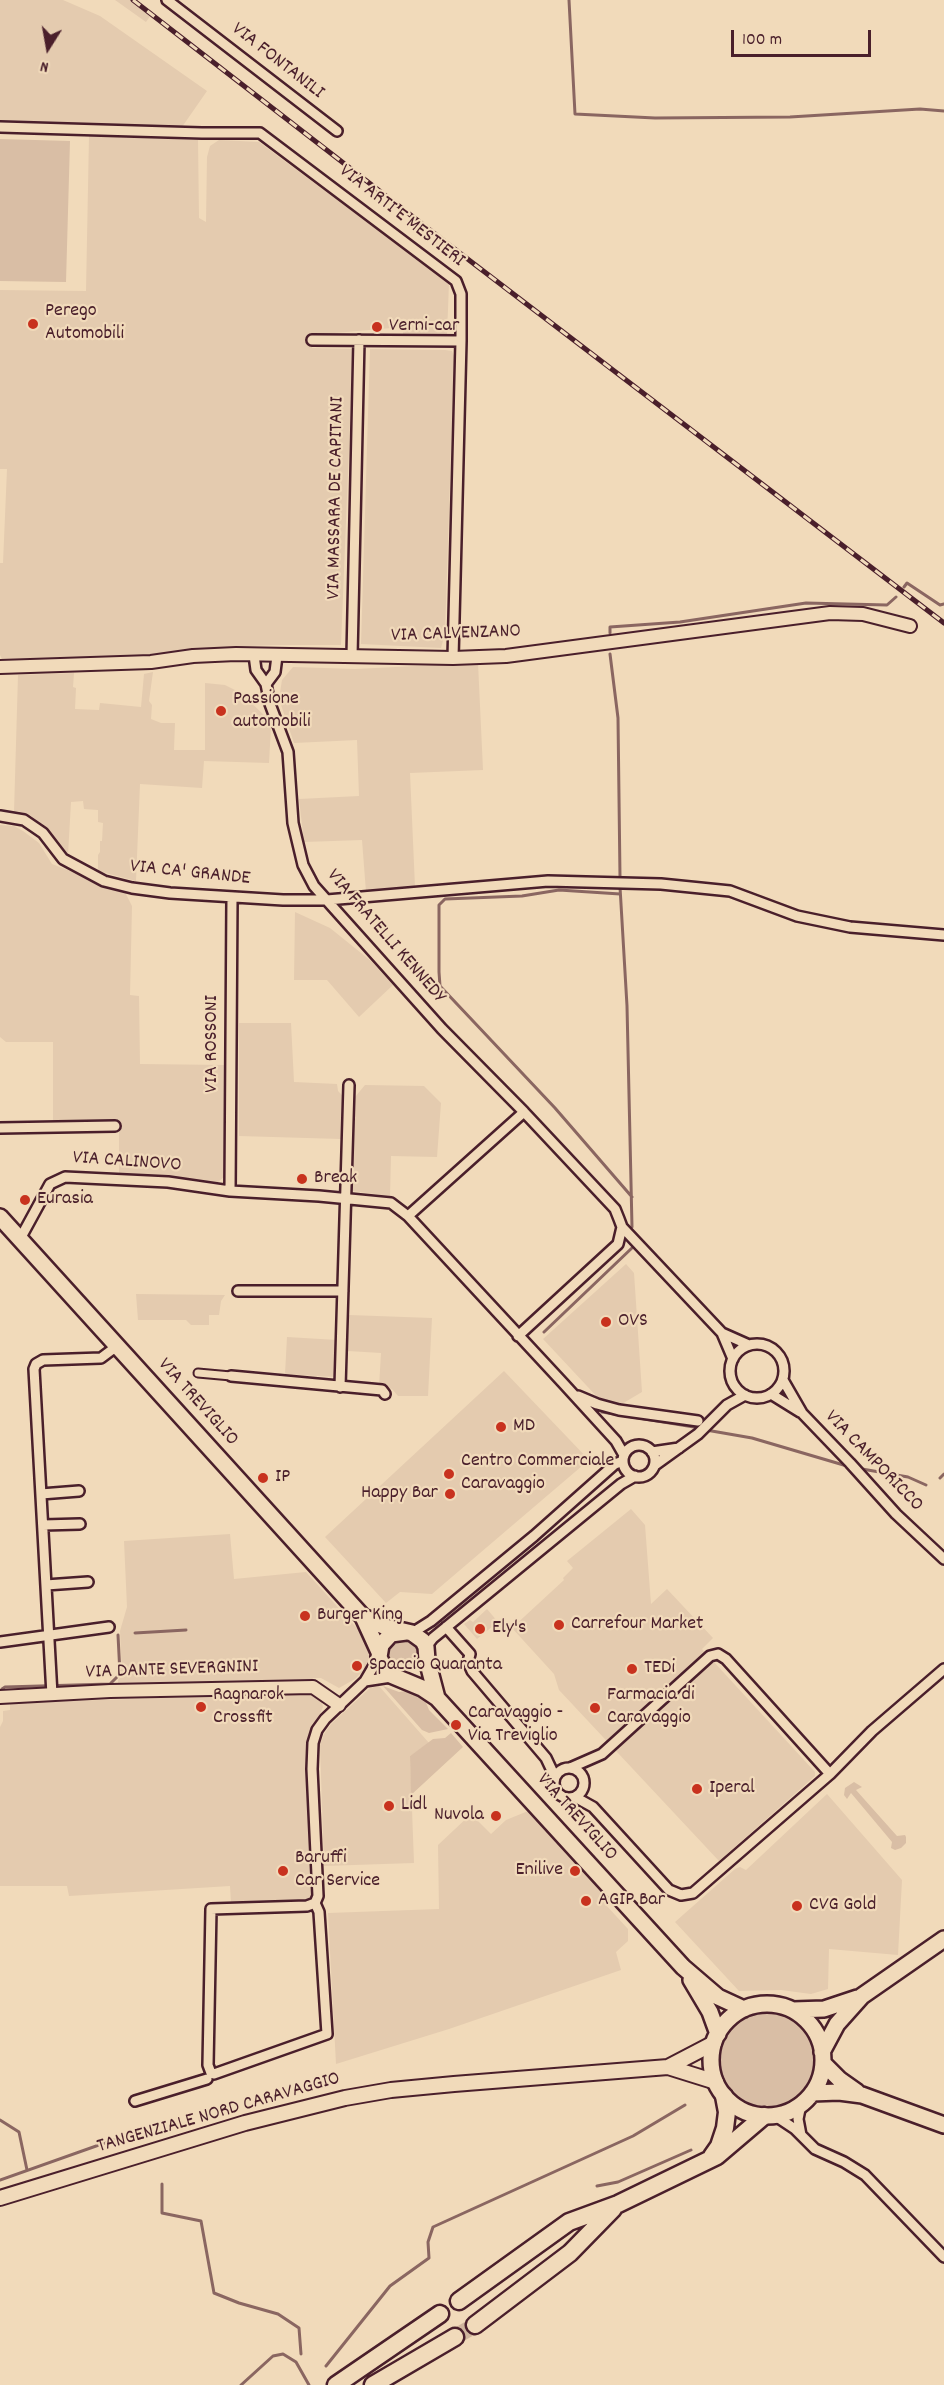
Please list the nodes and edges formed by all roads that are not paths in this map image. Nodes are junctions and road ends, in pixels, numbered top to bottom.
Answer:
1 (167, 0) edge
2 (0, 127) edge
3 (337, 131) dead end
4 (312, 340) dead end
5 (359, 340) junction
6 (461, 341) junction
7 (910, 626) dead end
8 (254, 656) junction
9 (277, 656) junction
10 (352, 656) junction
11 (453, 658) junction
12 (0, 667) edge
13 (266, 684) junction
14 (0, 816) edge
15 (232, 897) junction
16 (327, 900) junction
17 (944, 935) edge
18 (350, 1085) dead end
19 (524, 1112) junction
20 (115, 1126) dead end
21 (0, 1128) edge
22 (230, 1191) junction
23 (345, 1198) junction
24 (408, 1216) junction
25 (0, 1217) edge
26 (622, 1227) junction
27 (20, 1239) junction
28 (238, 1291) dead end
29 (343, 1291) junction
30 (722, 1333) junction
31 (518, 1336) junction
32 (749, 1345) junction
33 (117, 1346) junction
34 (733, 1359) junction
35 (198, 1373) dead end
36 (231, 1376) joint
37 (783, 1380) junction
38 (734, 1385) junction
39 (340, 1387) junction
40 (385, 1394) dead end
41 (573, 1394) junction
42 (746, 1395) junction
43 (771, 1395) junction
44 (727, 1404) junction
45 (802, 1413) junction
46 (698, 1421) dead end
47 (616, 1441) junction
48 (634, 1446) junction
49 (681, 1447) junction
50 (652, 1452) junction
51 (624, 1458) junction
52 (655, 1465) junction
53 (634, 1476) junction
54 (79, 1491) dead end
55 (41, 1494) junction
56 (80, 1524) dead end
57 (42, 1526) junction
58 (534, 1536) junction
59 (544, 1547) junction
60 (944, 1559) edge
61 (88, 1582) dead end
62 (46, 1585) junction
63 (363, 1617) junction
64 (109, 1627) dead end
65 (446, 1627) junction
66 (409, 1632) junction
67 (49, 1635) junction
68 (0, 1642) edge
69 (426, 1654) junction
70 (379, 1655) junction
71 (944, 1668) edge
72 (394, 1678) junction
73 (365, 1681) junction
74 (51, 1689) junction
75 (0, 1697) edge
76 (437, 1698) junction
77 (339, 1705) junction
78 (546, 1758) junction
79 (591, 1759) junction
80 (567, 1768) junction
81 (830, 1774) junction
82 (555, 1777) junction
83 (584, 1783) junction
84 (575, 1797) junction
85 (593, 1807) junction
86 (315, 1903) junction
87 (944, 1939) edge
88 (683, 1967) junction
89 (862, 1996) junction
90 (744, 2009) junction
91 (791, 2010) junction
92 (716, 2038) junction
93 (823, 2057) junction
94 (668, 2067) junction
95 (207, 2079) dead end
96 (720, 2089) junction
97 (862, 2096) junction
98 (806, 2099) junction
99 (135, 2102) dead end
100 (769, 2116) junction
101 (944, 2125) edge
102 (801, 2134) junction
103 (708, 2161) junction
104 (0, 2198) edge
105 (618, 2204) junction
106 (944, 2257) edge
107 (459, 2301) dead end
108 (440, 2314) dead end
109 (475, 2325) tunnel mouth
110 (455, 2337) tunnel mouth
111 (336, 2385) edge
112 (373, 2385) edge

1 - 3 street, VIA FONTANILI
2 - 6 street, VIA ARTI E MESTIERI
4 - 5 street
5 - 6 street
5 - 10 street, VIA MASSARA DE CAPITANI
6 - 11 street, VIA ARTI E MESTIERI
7 - 11 street, VIA CALVENZANO
8 - 9 street, VIA CALVENZANO
8 - 12 street, VIA CALVENZANO
8 - 13 street, VIA FRATELLI KENNEDY
9 - 10 street, VIA CALVENZANO
9 - 13 street
10 - 11 street, VIA CALVENZANO
13 - 16 street, VIA FRATELLI KENNEDY
14 - 15 street, VIA CA' GRANDE
15 - 16 street, VIA CA' GRANDE
15 - 22 street, VIA ROSSONI
16 - 17 street, VIA CA' GRANDE
16 - 19 street, VIA FRATELLI KENNEDY
18 - 23 street
19 - 24 street
19 - 26 street, VIA FRATELLI KENNEDY
20 - 21 street
22 - 23 street, VIA CALINOVO
22 - 27 street, VIA CALINOVO
23 - 24 street, VIA CALINOVO
23 - 29 street
24 - 31 street, VIA CALINOVO
25 - 27 main road, VIA TREVIGLIO
26 - 30 street, VIA FRATELLI KENNEDY
26 - 31 street
27 - 33 main road, VIA TREVIGLIO
28 - 29 street
29 - 39 street
30 - 32 street
30 - 34 street
31 - 41 street, VIA CALINOVO
32 - 34 street
32 - 37 street
33 - 55 street
33 - 63 main road, VIA TREVIGLIO
34 - 38 street
35 - 36 street
36 - 39 street
37 - 43 street
37 - 45 street, VIA CAMPORICCO
38 - 42 street
38 - 44 street
39 - 40 street
41 - 46 street
41 - 47 street, VIA CALINOVO
42 - 43 street
42 - 44 street
43 - 45 street, VIA CAMPORICCO
44 - 49 street
45 - 60 street, VIA CAMPORICCO
47 - 48 street
47 - 51 street, VIA CALINOVO
48 - 50 street
48 - 51 street
49 - 50 street
49 - 52 street
50 - 52 street
51 - 53 street
51 - 58 street
52 - 53 street
53 - 59 street
54 - 55 street
55 - 57 street
56 - 57 street
57 - 62 street
58 - 59 street
58 - 66 street
59 - 65 street
61 - 62 street
62 - 67 street
63 - 66 main road
63 - 70 main road
64 - 67 street
65 - 69 street
65 - 78 street
66 - 69 main road
66 - 70 main road
67 - 68 street
67 - 74 street
69 - 72 main road
69 - 76 main road
70 - 72 main road
70 - 73 street
71 - 81 street, VIA TREVIGLIO
72 - 73 street
72 - 76 main road
73 - 77 street
74 - 75 street, VIA DANTE SEVERGNINI
74 - 77 street, VIA DANTE SEVERGNINI
76 - 88 main road, VIA TREVIGLIO
77 - 86 street
78 - 80 street
78 - 82 street
79 - 80 street
79 - 81 street
79 - 83 street
80 - 82 street
80 - 83 street
81 - 85 street, VIA TREVIGLIO
82 - 84 street
83 - 84 street
83 - 85 street
84 - 85 street
86 - 86 street
87 - 89 main road
88 - 90 main road, VIA TREVIGLIO
88 - 92 main road, VIA TREVIGLIO
89 - 91 main road
89 - 93 main road
90 - 91 main road
90 - 92 main road
91 - 93 main road
92 - 94 main road, TANGENZIALE NORD CARAVAGGIO
92 - 96 main road
93 - 97 main road
93 - 98 main road
94 - 96 main road, TANGENZIALE NORD CARAVAGGIO
94 - 104 main road, TANGENZIALE NORD CARAVAGGIO
95 - 99 street
96 - 100 main road
96 - 103 highway
97 - 98 main road
97 - 101 main road
98 - 100 main road
98 - 102 street
100 - 102 street
100 - 103 highway
102 - 106 street
103 - 105 highway
105 - 107 highway
105 - 109 highway
108 - 111 highway
110 - 112 highway

